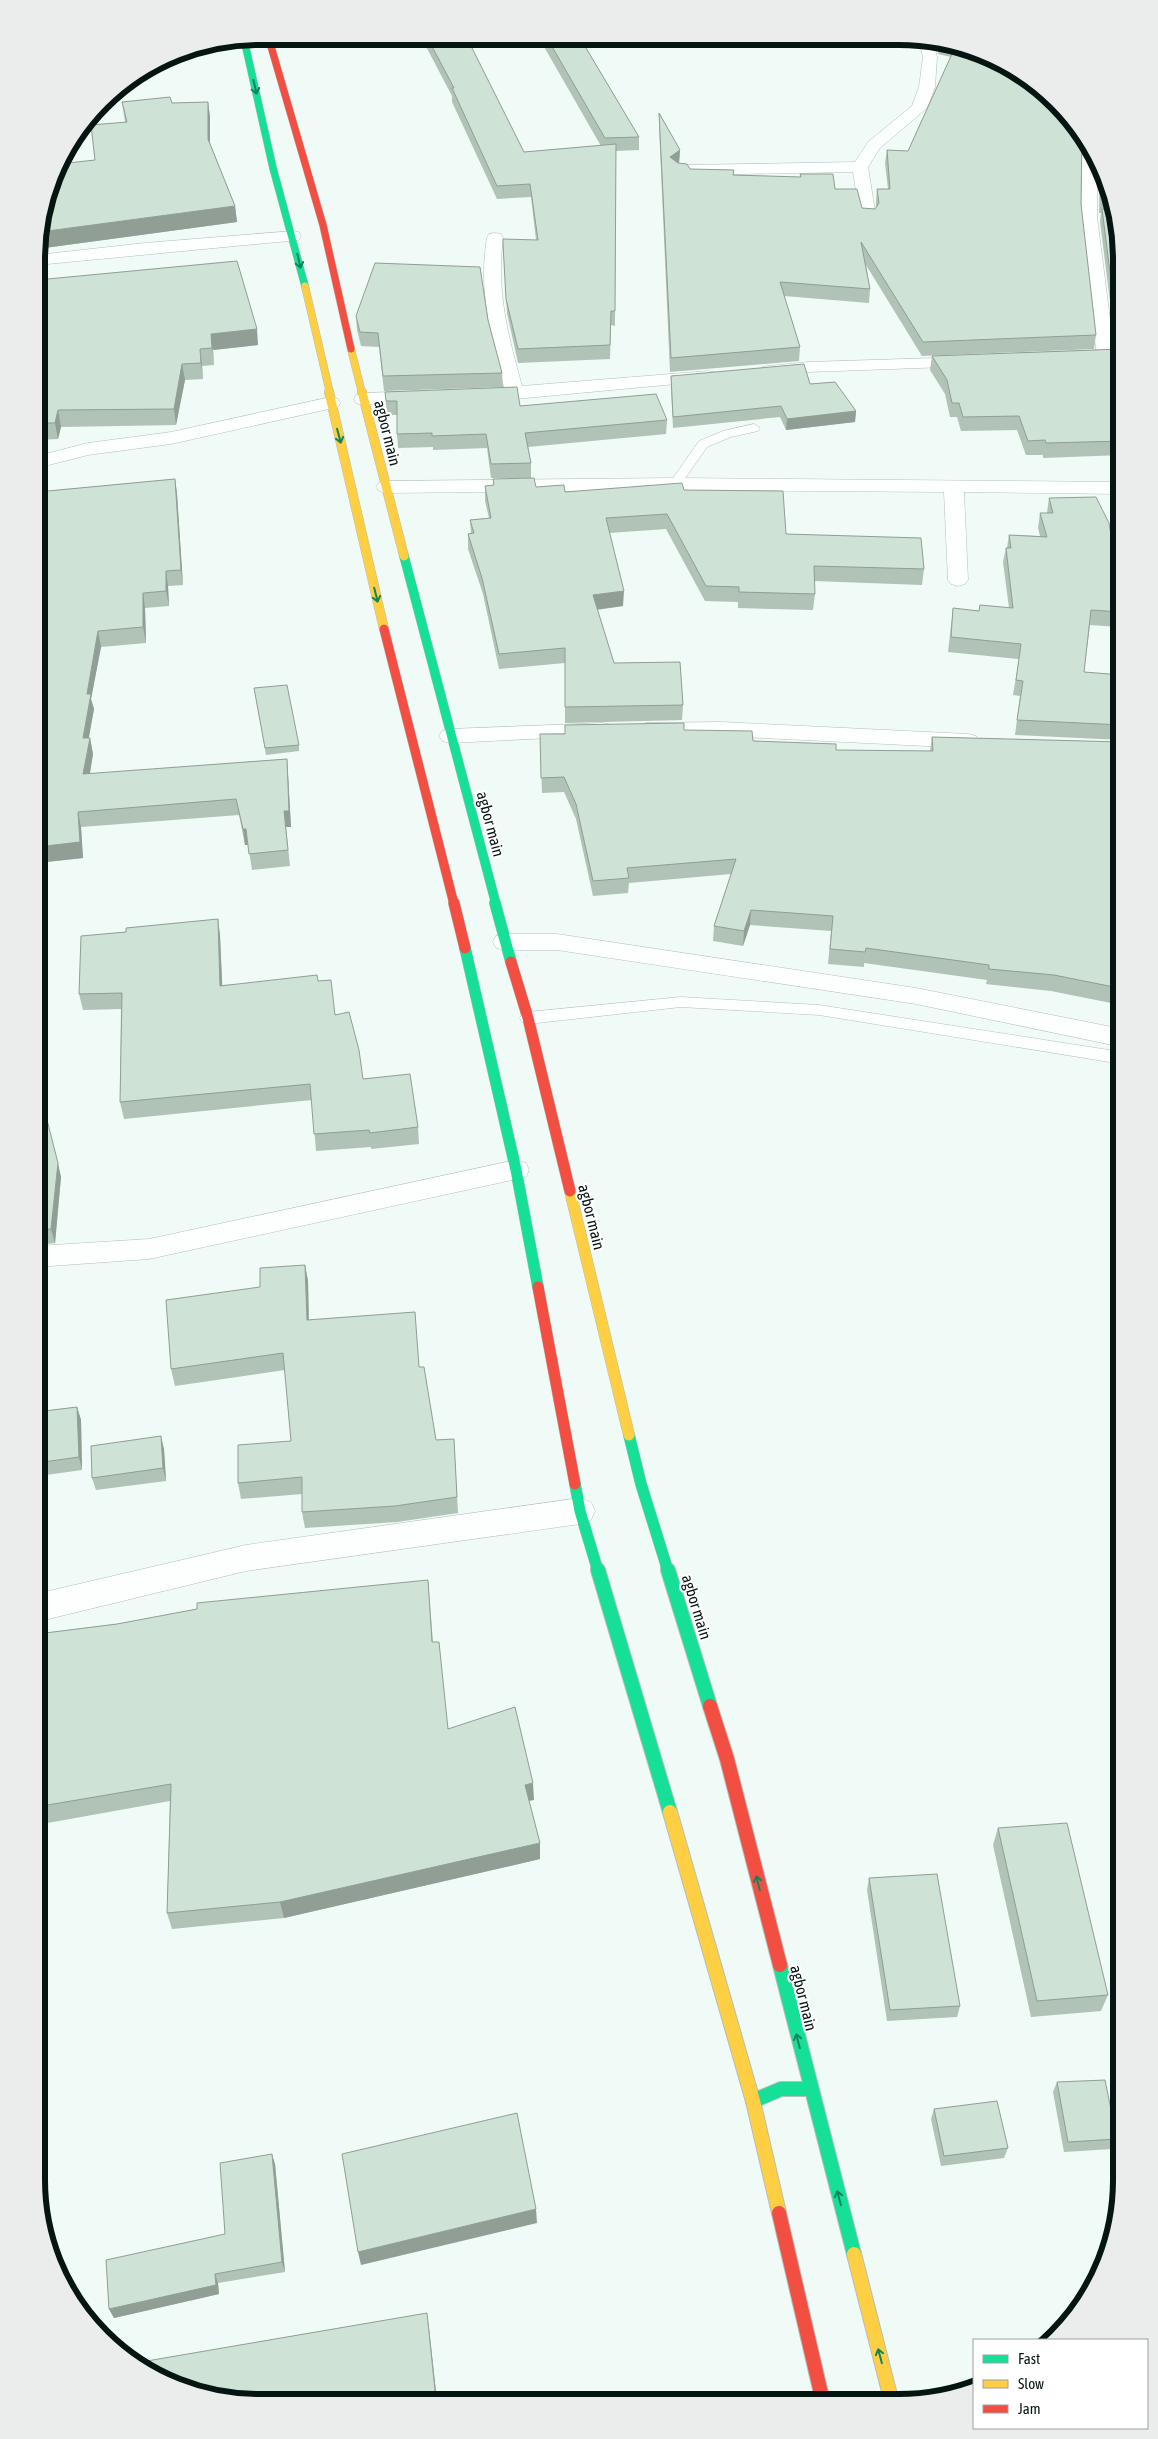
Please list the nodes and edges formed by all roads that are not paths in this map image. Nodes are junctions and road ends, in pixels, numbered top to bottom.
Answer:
1 (245, 45) edge
2 (270, 45) edge
3 (928, 47) edge
4 (1091, 164) edge
5 (860, 167) junction
6 (679, 170) edge
7 (868, 216) edge
8 (293, 236) junction
9 (495, 238) dead end
10 (45, 259) edge
11 (1113, 350) edge
12 (1113, 357) edge
13 (1086, 358) edge
14 (987, 361) edge
15 (750, 372) edge
16 (721, 375) edge
17 (515, 393) junction
18 (466, 396) edge
19 (438, 397) edge
20 (363, 399) junction
21 (331, 403) junction
22 (754, 428) dead end
23 (45, 460) edge
24 (675, 484) junction
25 (954, 486) junction
26 (386, 487) junction
27 (1113, 488) edge
28 (394, 570) dead end
29 (407, 570) junction
30 (958, 580) dead end
31 (450, 736) junction
32 (989, 742) edge
33 (505, 942) junction
34 (528, 1018) junction
35 (1113, 1036) edge
36 (1113, 1057) edge
37 (516, 1170) junction
38 (45, 1256) edge
39 (580, 1511) junction
40 (45, 1606) edge
41 (810, 2089) junction
42 (753, 2101) junction
43 (821, 2394) edge
44 (890, 2394) edge

1 -> 8 main road
2 - 20 main road, agbor main
3 - 5 street
4 - 11 street
5 - 6 street
5 - 7 street
8 - 10 street
8 -> 21 main road
9 - 17 street
12 - 13 street
14 - 15 street
16 - 17 street
17 - 18 street
19 - 20 street
20 - 26 main road, agbor main
21 - 23 street
21 -> 37 main road
22 - 24 lane
24 - 25 street
24 - 26 street
25 - 27 street
25 - 30 street
26 - 29 main road, agbor main
28 - 29 main road
29 - 31 main road, agbor main
31 - 32 street
31 - 33 main road, agbor main
33 - 34 main road, agbor main
33 - 35 street
34 - 36 lane
41 -> 34 main road, agbor main
37 - 38 street
37 - 39 main road
39 - 40 street
39 - 42 main road
41 - 42 main road
44 -> 41 main road, agbor main
42 - 43 main road

